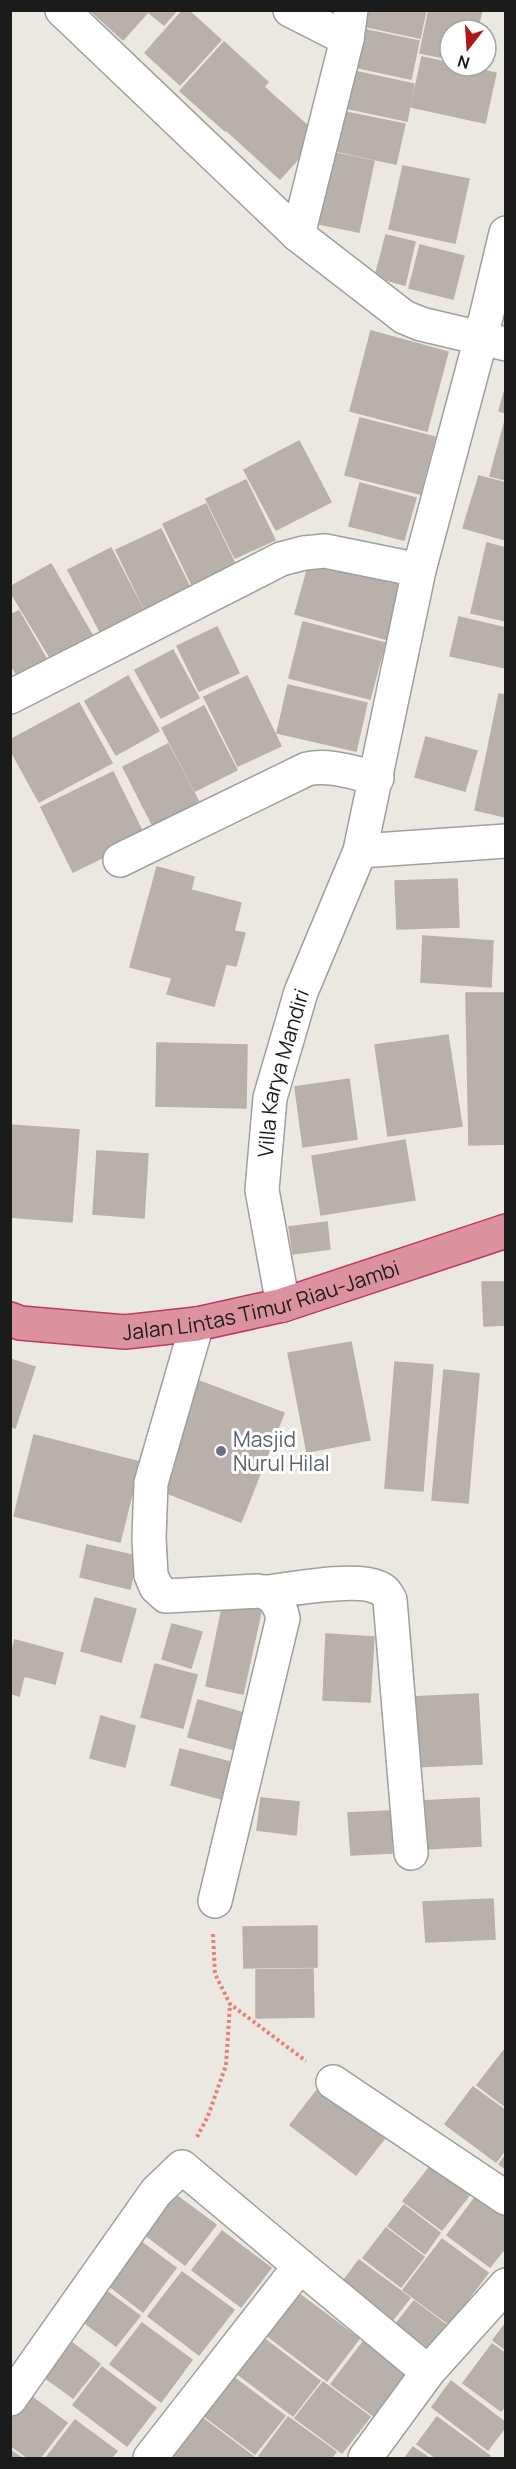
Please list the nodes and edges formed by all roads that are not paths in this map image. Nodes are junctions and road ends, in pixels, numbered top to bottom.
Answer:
1 (62, 10) edge
2 (290, 10) edge
3 (349, 25) edge
4 (506, 233) edge
5 (298, 235) junction
6 (493, 341) edge
7 (419, 570) junction
8 (10, 697) edge
9 (377, 778) junction
10 (506, 841) edge
11 (360, 851) junction
12 (120, 860) dead end
13 (506, 1231) edge
14 (283, 1305) junction
15 (10, 1319) edge
16 (197, 1324) junction
17 (267, 1592) junction
18 (411, 1853) dead end
19 (216, 1901) road end
20 (333, 2082) road end
21 (506, 2198) edge
22 (300, 2266) junction
23 (506, 2285) edge
24 (428, 2372) junction
25 (10, 2399) edge
26 (150, 2458) edge
27 (365, 2458) edge

1 - 5 street
2 - 3 street
3 - 5 street
4 - 6 street, Villa Karya Mandiri
5 - 6 street
6 - 7 street, Villa Karya Mandiri
7 - 8 street
7 - 9 street, Villa Karya Mandiri
9 - 11 street, Villa Karya Mandiri
9 - 12 street
10 - 11 street
11 - 14 street, Villa Karya Mandiri
13 - 14 highway, Jalan Lintas Timur Riau-Jambi
14 - 16 highway, Jalan Lintas Timur Riau-Jambi
15 - 16 highway, Jalan Lintas Timur Riau-Jambi
16 - 17 street
17 - 18 street
17 - 19 street
20 - 21 street
22 - 24 street
22 - 25 street
22 - 26 street
23 - 24 street
24 - 27 street

